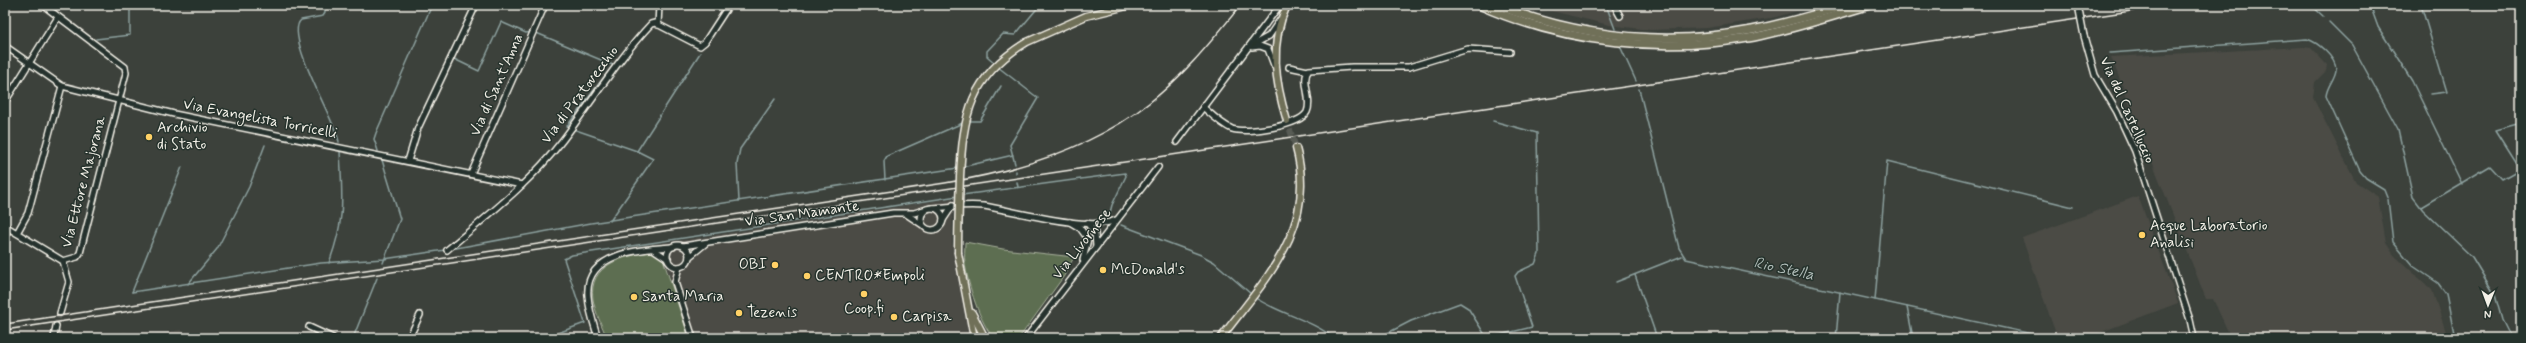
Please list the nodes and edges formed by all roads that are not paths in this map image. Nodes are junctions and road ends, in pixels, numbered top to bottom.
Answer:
1 (43, 5) edge
2 (476, 5) edge
3 (545, 5) edge
4 (659, 5) edge
5 (729, 5) edge
6 (1131, 5) edge
7 (1480, 5) edge
8 (1496, 5) edge
9 (1614, 5) edge
10 (1848, 5) edge
11 (1871, 5) edge
12 (2078, 5) edge
13 (1284, 6) edge
14 (1283, 14) junction
15 (1620, 16) dead end
16 (58, 17) junction
17 (658, 24) junction
18 (5, 46) edge
19 (1247, 49) junction
20 (1510, 52) dead end
21 (30, 65) junction
22 (1289, 66) dead end
23 (1274, 67) junction
24 (1308, 71) junction
25 (62, 86) junction
26 (118, 101) junction
27 (5, 102) edge
28 (1203, 107) junction
29 (1287, 121) tunnel mouth
30 (1176, 142) dead end
31 (1296, 148) tunnel mouth
32 (408, 161) junction
33 (1158, 167) dead end
34 (471, 174) junction
35 (522, 185) junction
36 (954, 205) junction
37 (929, 209) junction
38 (901, 212) junction
39 (1067, 220) junction
40 (1117, 220) junction
41 (942, 222) junction
42 (1087, 223) junction
43 (5, 226) edge
44 (923, 226) junction
45 (17, 233) junction
46 (707, 243) junction
47 (673, 246) junction
48 (683, 246) junction
49 (1096, 247) junction
50 (652, 248) junction
51 (447, 250) dead end
52 (689, 257) junction
53 (668, 260) junction
54 (63, 261) junction
55 (679, 267) junction
56 (1078, 270) junction
57 (968, 304) junction
58 (60, 313) tunnel mouth
59 (420, 315) dead end
60 (56, 326) tunnel mouth
61 (309, 327) dead end
62 (54, 338) edge
63 (333, 338) edge
64 (409, 338) edge
65 (598, 338) edge
66 (693, 338) edge
67 (974, 338) edge
68 (986, 338) edge
69 (1026, 338) edge
70 (1221, 338) edge
71 (2194, 338) edge

1 - 16 street
2 - 32 street
3 - 34 street, Via di Sant'Anna
4 - 17 street
5 - 17 street
6 - 57 main road, bridge
7 - 11 highway
8 - 10 highway
9 - 15 street
12 - 71 street, Via del Castelluccio, bridge
13 - 14 main road
13 - 19 street
14 - 19 street
14 - 23 main road
16 - 21 street
16 - 26 street, Via Ettore Majorana
17 - 35 street, Via di Pratovecchio
18 - 21 street, Via Evangelista Torricelli
19 - 23 street
19 - 28 street
20 - 24 street
21 - 25 street, Via Evangelista Torricelli
21 - 27 street
22 - 24 street
23 - 29 main road
24 - 28 street
25 - 26 street, Via Evangelista Torricelli
25 - 45 street
26 - 32 street, Via Evangelista Torricelli
26 - 54 street, Via Ettore Majorana
28 - 30 street
31 - 70 main road
32 - 34 street, Via Evangelista Torricelli
33 - 40 street, Via Livornese
34 - 35 street, Via Evangelista Torricelli
35 - 51 street, Via di Pratovecchio
36 - 37 street, Via San Mamante
36 - 39 street
36 - 41 street
37 - 38 street, Via San Mamante
37 - 41 street
37 - 44 street
38 - 44 street
38 - 46 street, Via San Mamante
39 - 42 street
39 - 56 street
40 - 42 street
40 - 49 street, Via Livornese
41 - 44 street
42 - 49 street
43 - 45 street
45 - 54 street
46 - 48 street
46 - 52 street
47 - 48 street
47 - 50 street
47 - 53 street
48 - 52 street
49 - 56 street, Via Livornese
50 - 53 street
50 - 65 street
52 - 55 street
53 - 55 street
54 - 58 street
55 - 66 street
56 - 69 street, Via Livornese
57 - 67 main road
57 - 68 main road
59 - 64 street
60 - 62 street
61 - 63 street

